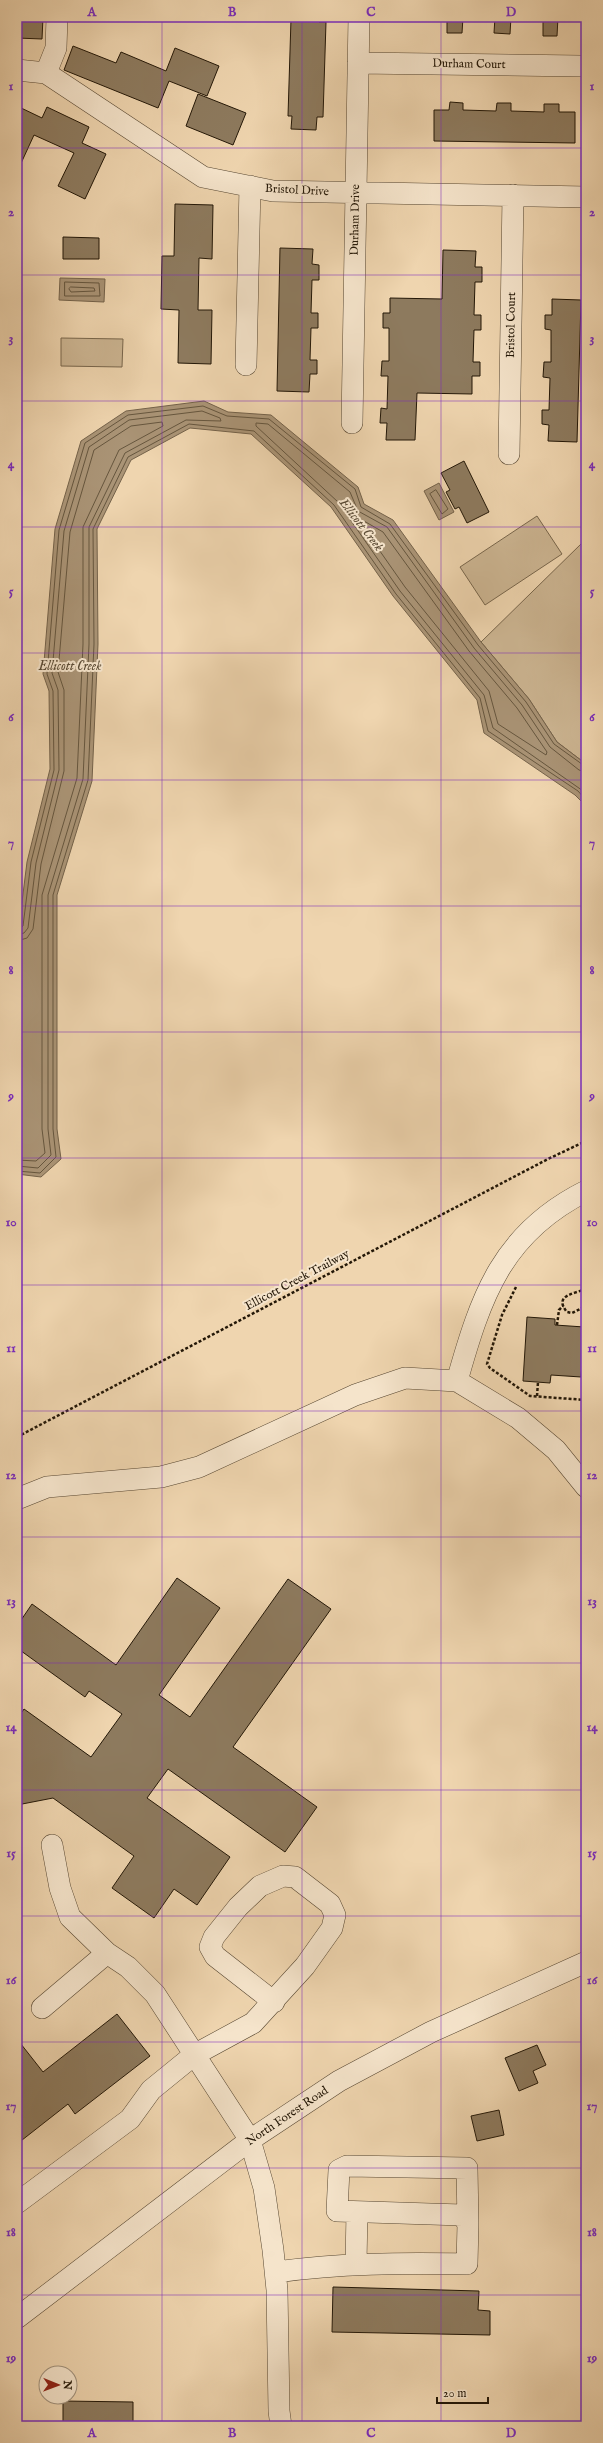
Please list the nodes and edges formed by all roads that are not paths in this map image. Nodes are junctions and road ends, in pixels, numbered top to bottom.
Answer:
1 (58, 17) edge
2 (358, 17) edge
3 (358, 63) junction
4 (580, 66) dead end
5 (17, 70) edge
6 (46, 73) junction
7 (250, 186) junction
8 (356, 193) junction
9 (513, 195) junction
10 (586, 197) edge
11 (246, 365) dead end
12 (352, 423) dead end
13 (509, 454) dead end
14 (586, 1191) edge
15 (458, 1381) junction
16 (586, 1487) edge
17 (17, 1499) edge
18 (52, 1845) dead end
19 (107, 1954) junction
20 (583, 1970) edge
21 (274, 2002) junction
22 (42, 2008) dead end
23 (194, 2055) junction
24 (250, 2140) junction
25 (17, 2203) edge
26 (357, 2212) junction
27 (468, 2224) junction
28 (356, 2264) junction
29 (276, 2272) junction
30 (17, 2318) edge
31 (281, 2426) edge

1 - 6 street
2 - 3 street, Durham Drive
3 - 4 street, Durham Court
3 - 8 street, Durham Drive
5 - 6 street, Bristol Drive
6 - 7 street, Bristol Drive
7 - 8 street, Bristol Drive
7 - 11 street
8 - 9 street, Bristol Drive
8 - 12 street, Durham Drive
9 - 10 street, Bristol Drive
9 - 13 street, Bristol Court
14 - 15 street
15 - 16 street
15 - 17 street
18 - 19 street
19 - 22 street
19 - 23 street
20 - 24 street, North Forest Road
21 - 21 street
21 - 23 street
23 - 24 street
23 - 25 street
24 - 29 street
24 - 30 street, North Forest Road
26 - 27 street
26 - 27 street
26 - 28 street
27 - 28 street
28 - 29 street
29 - 31 street

